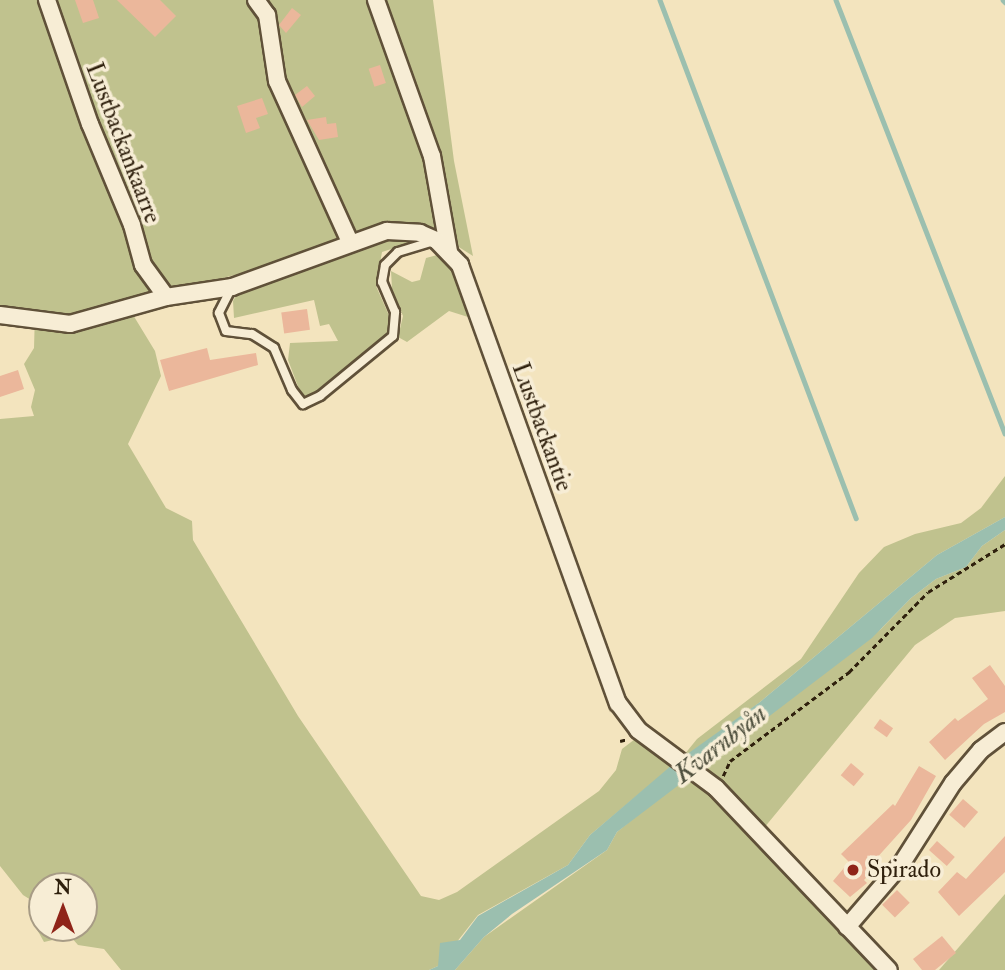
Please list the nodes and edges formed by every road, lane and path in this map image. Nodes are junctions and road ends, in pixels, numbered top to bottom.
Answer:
1 (47, 0) edge
2 (256, 0) edge
3 (376, 0) edge
4 (350, 242) junction
5 (443, 246) junction
6 (232, 287) junction
7 (166, 297) junction
8 (0, 315) edge
9 (1005, 544) edge
10 (1005, 732) edge
11 (716, 788) junction
12 (846, 927) junction
13 (889, 970) edge

1 - 7 street, Lustbackankaarre
2 - 4 street
3 - 5 street, Lustbackantie
4 - 5 street
4 - 6 street
5 - 6 lane
5 - 11 street, Lustbackantie
6 - 7 street
7 - 8 street
9 - 11 path
10 - 12 street
11 - 12 street, Lustbackantie
12 - 13 street, Lustbackantie

